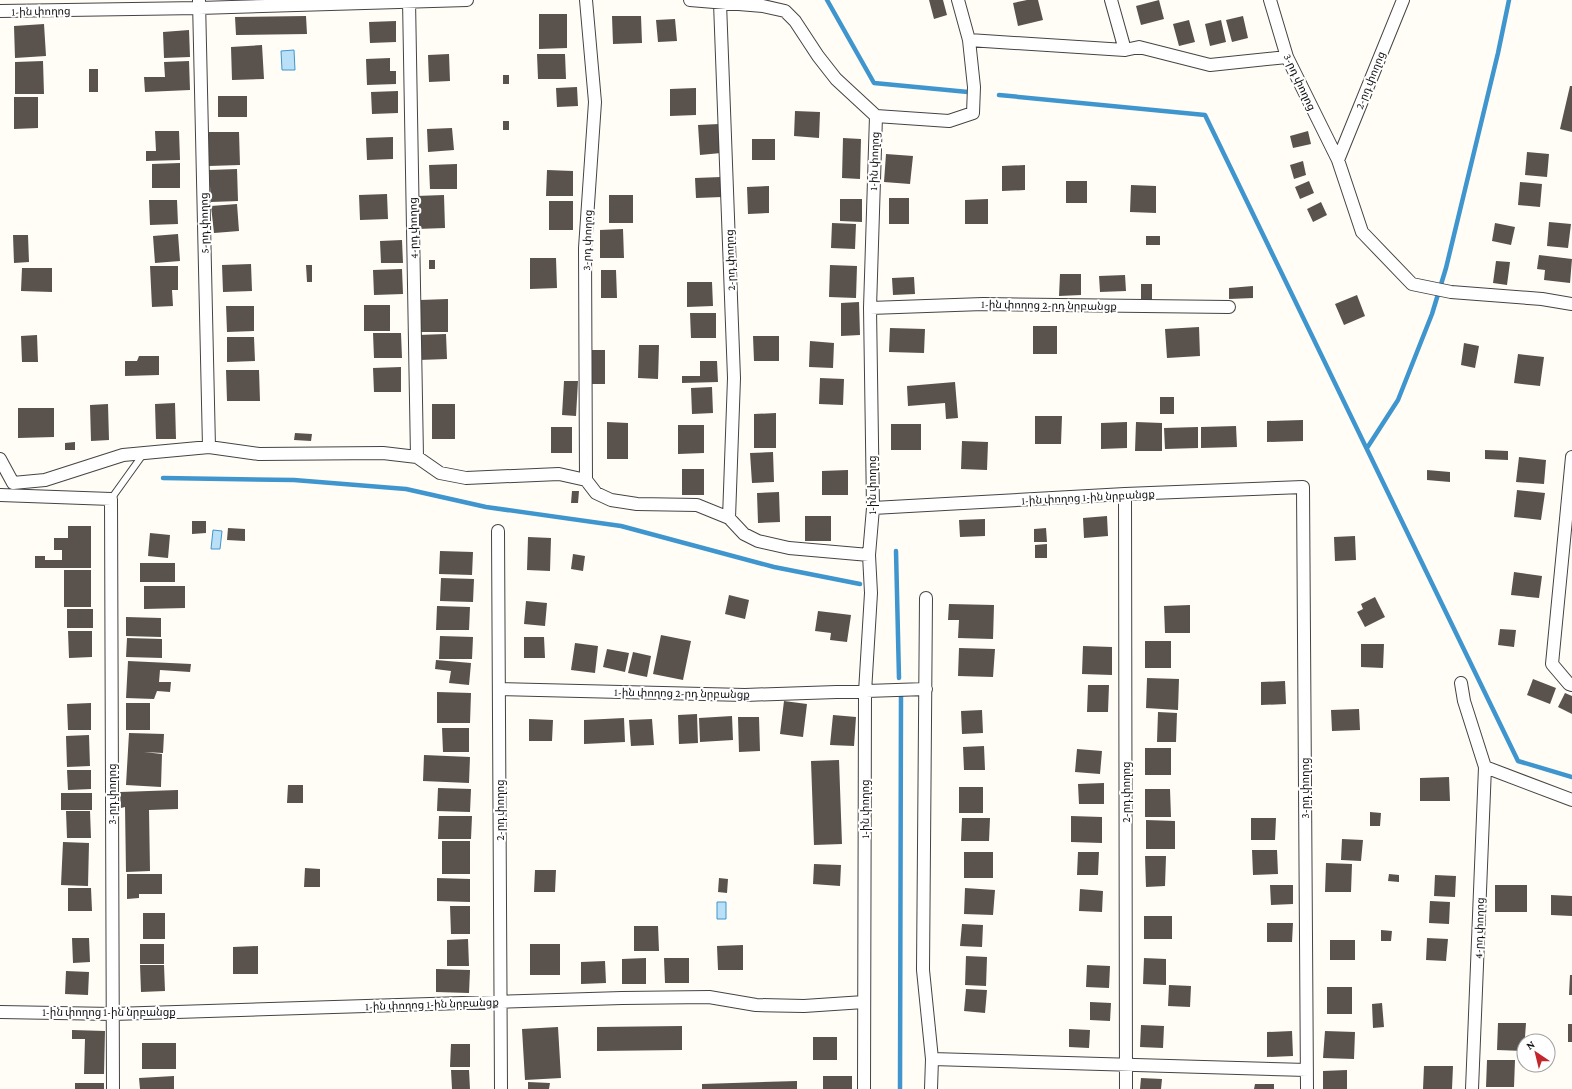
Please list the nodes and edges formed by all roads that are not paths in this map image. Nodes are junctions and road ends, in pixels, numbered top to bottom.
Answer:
1 (467, 0) edge
2 (586, 0) edge
3 (690, 0) edge
4 (958, 0) edge
5 (1111, 0) edge
6 (1270, 0) edge
7 (409, 1) edge
8 (1402, 1) edge
9 (720, 3) junction
10 (199, 4) edge
11 (0, 11) edge
12 (969, 40) junction
13 (1125, 50) junction
14 (1286, 56) junction
15 (876, 116) junction
16 (1338, 160) junction
17 (1572, 304) edge
18 (1229, 307) dead end
19 (870, 308) junction
20 (209, 447) junction
21 (145, 453) junction
22 (417, 457) junction
23 (1572, 458) edge
24 (0, 459) edge
25 (586, 480) junction
26 (1303, 487) joint
27 (8, 491) edge
28 (1125, 494) junction
29 (111, 499) junction
30 (873, 508) junction
31 (729, 518) junction
32 (498, 531) dead end
33 (869, 555) junction
34 (926, 598) dead end
35 (1460, 683) dead end
36 (1572, 685) edge
37 (499, 689) junction
38 (926, 689) junction
39 (865, 692) junction
40 (1485, 767) junction
41 (1572, 800) edge
42 (501, 1002) junction
43 (864, 1002) junction
44 (0, 1012) edge
45 (113, 1014) junction
46 (932, 1059) junction
47 (1126, 1066) junction
48 (1307, 1070) junction
49 (113, 1089) edge
50 (502, 1089) edge
51 (864, 1089) edge
52 (931, 1089) edge
53 (1126, 1089) edge
54 (1307, 1089) edge
55 (1472, 1089) edge

1 - 7 street, 1-ին փողոց
2 - 25 street, 3-րդ փողոց
3 - 9 street, 1-ին փողոց
4 - 12 street
5 - 13 street
6 - 14 street, 3-րդ փողոց
7 - 10 street, 1-ին փողոց
7 - 22 street, 4-րդ փողոց
8 - 16 street, 2-րդ փողոց
9 - 15 street, 1-ին փողոց
9 - 31 street, 2-րդ փողոց
10 - 11 street, 1-ին փողոց
10 - 20 street, 5-րդ փողոց
12 - 13 street
12 - 15 street
13 - 14 street
14 - 16 street, 3-րդ փողոց
15 - 19 street, 1-ին փողոց
16 - 17 street, 3-րդ փողոց
18 - 19 street, 1-ին փողոց 2-րդ նրբանցք
19 - 30 street, 1-ին փողոց
20 - 21 street
20 - 22 street
21 - 27 street
21 - 29 lane
22 - 25 street
23 - 36 street
24 - 27 street
25 - 31 street
26 - 28 street, 1-ին փողոց 1-ին նրբանցք
26 - 48 street, 3-րդ փողոց
27 - 29 street
28 - 30 street, 1-ին փողոց 1-ին նրբանցք
28 - 47 street, 2-րդ փողոց
29 - 45 street, 3-րդ փողոց
30 - 33 street, 1-ին փողոց
31 - 33 street
32 - 37 street, 2-րդ փողոց
33 - 39 street, 1-ին փողոց
34 - 38 street
35 - 40 street, 4-րդ փողոց
37 - 39 street, 1-ին փողոց 2-րդ նրբանցք
37 - 42 street, 2-րդ փողոց
38 - 39 street, 1-ին փողոց 2-րդ նրբանցք
38 - 46 street
39 - 43 street, 1-ին փողոց
40 - 41 street
40 - 55 street, 4-րդ փողոց
42 - 43 street, 1-ին փողոց 1-ին նրբանցք
42 - 45 street, 1-ին փողոց 1-ին նրբանցք
42 - 50 street, 2-րդ փողոց
43 - 51 street, 1-ին փողոց
44 - 45 street, 1-ին փողոց 1-ին նրբանցք
45 - 49 street, 3-րդ փողոց
46 - 47 street
46 - 52 street
47 - 48 street
47 - 53 street, 2-րդ փողոց
48 - 54 street, 3-րդ փողոց

